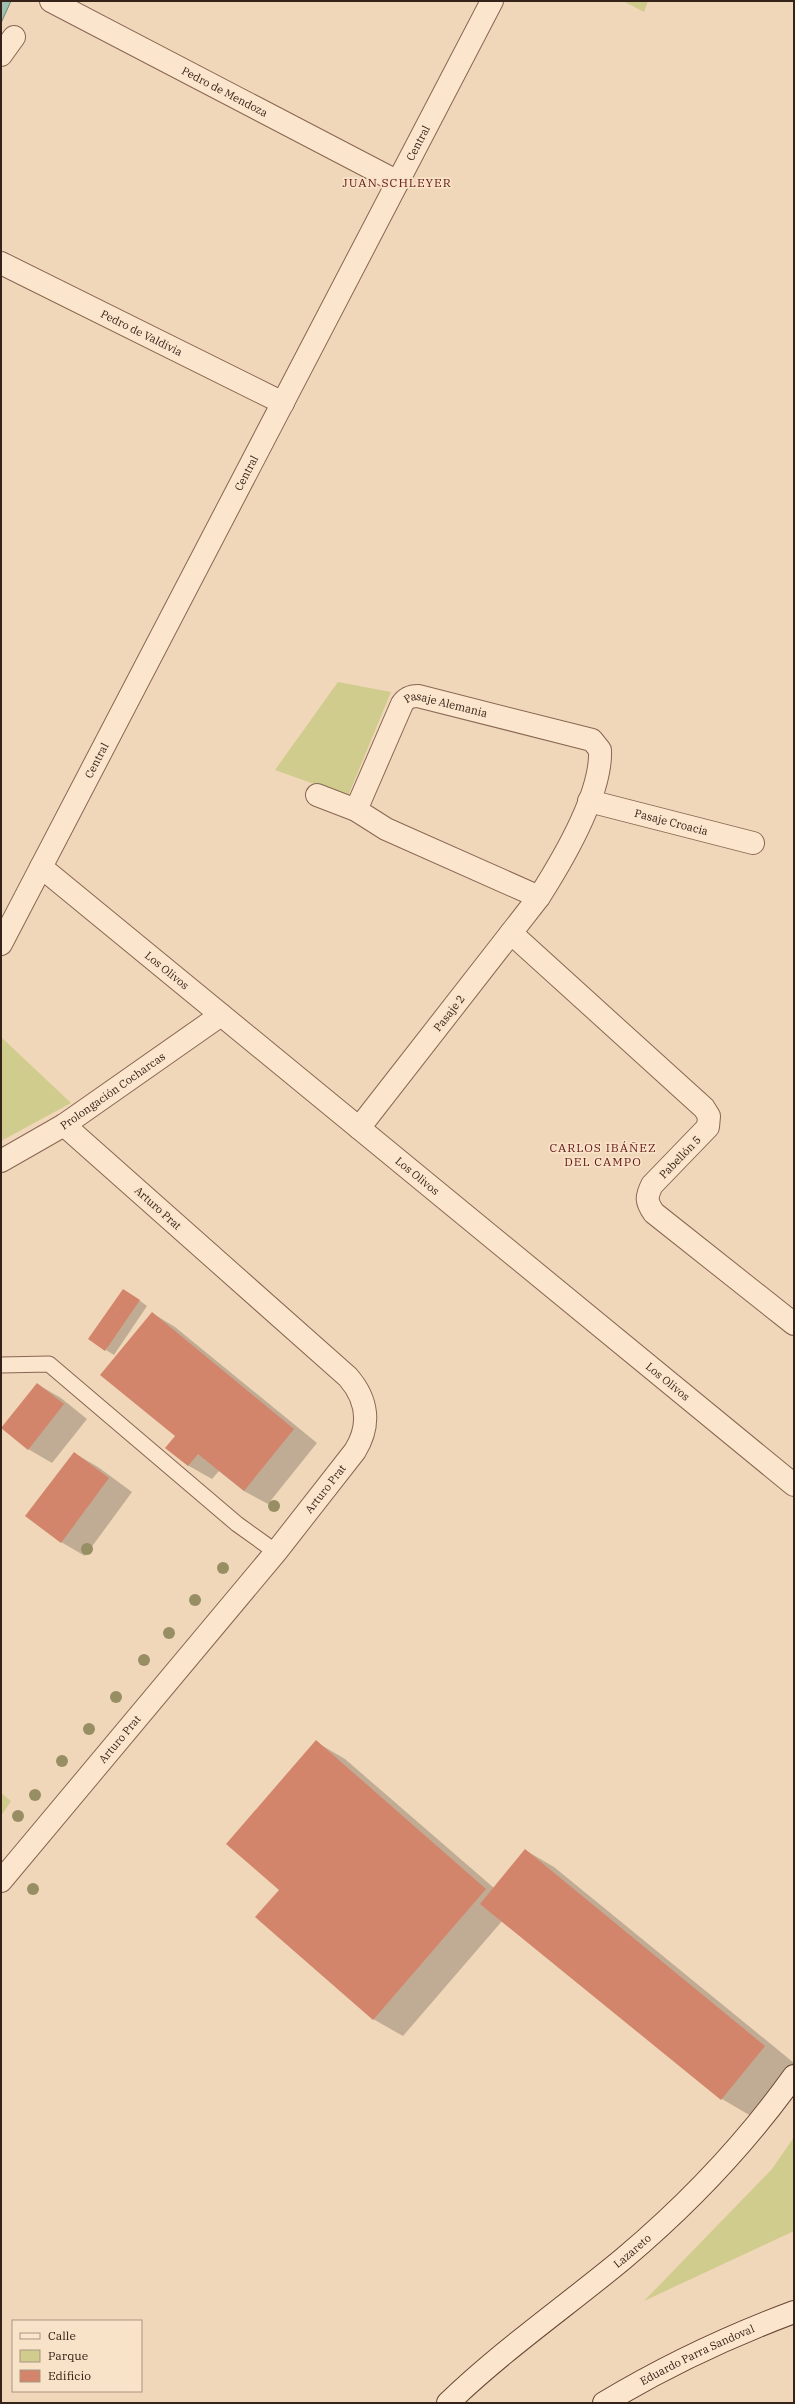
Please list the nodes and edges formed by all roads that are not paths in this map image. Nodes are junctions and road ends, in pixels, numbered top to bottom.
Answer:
1 (51, 1) edge
2 (492, 1) edge
3 (14, 37) dead end
4 (1, 55) edge
5 (398, 182) junction
6 (1, 263) edge
7 (283, 403) junction
8 (600, 750) joint
9 (317, 795) dead end
10 (589, 801) junction
11 (356, 810) junction
12 (753, 843) dead end
13 (41, 867) junction
14 (539, 897) junction
15 (511, 933) junction
16 (1, 944) edge
17 (221, 1015) junction
18 (64, 1125) junction
19 (359, 1128) junction
20 (1, 1161) edge
21 (794, 1324) edge
22 (1, 1365) edge
23 (794, 1485) edge
24 (276, 1552) junction
25 (1, 1881) edge
26 (794, 2076) edge
27 (794, 2312) edge
28 (448, 2403) edge
29 (604, 2403) edge

1 - 5 street, Pedro de Mendoza
2 - 5 street, Central
3 - 4 street
5 - 7 street, Central
6 - 7 street, Pedro de Valdivia
7 - 13 street, Central
8 - 10 street, Pasaje 2
8 - 11 street, Pasaje Alemania
9 - 11 street
10 - 12 street, Pasaje Croacia
10 - 14 street, Pasaje 2
11 - 14 street
13 - 16 street, Central
13 - 17 street, Los Olivos
14 - 15 street, Pasaje 2
15 - 19 street, Pasaje 2
15 - 21 street, Pabellón 5
17 - 18 street, Prolongación Cocharcas
17 - 19 street, Los Olivos
18 - 20 street, Prolongación Cocharcas
18 - 24 street, Arturo Prat
19 - 23 street, Los Olivos
22 - 24 lane
24 - 25 street, Arturo Prat
26 - 28 street, Lazareto
27 - 29 street, Eduardo Parra Sandoval

